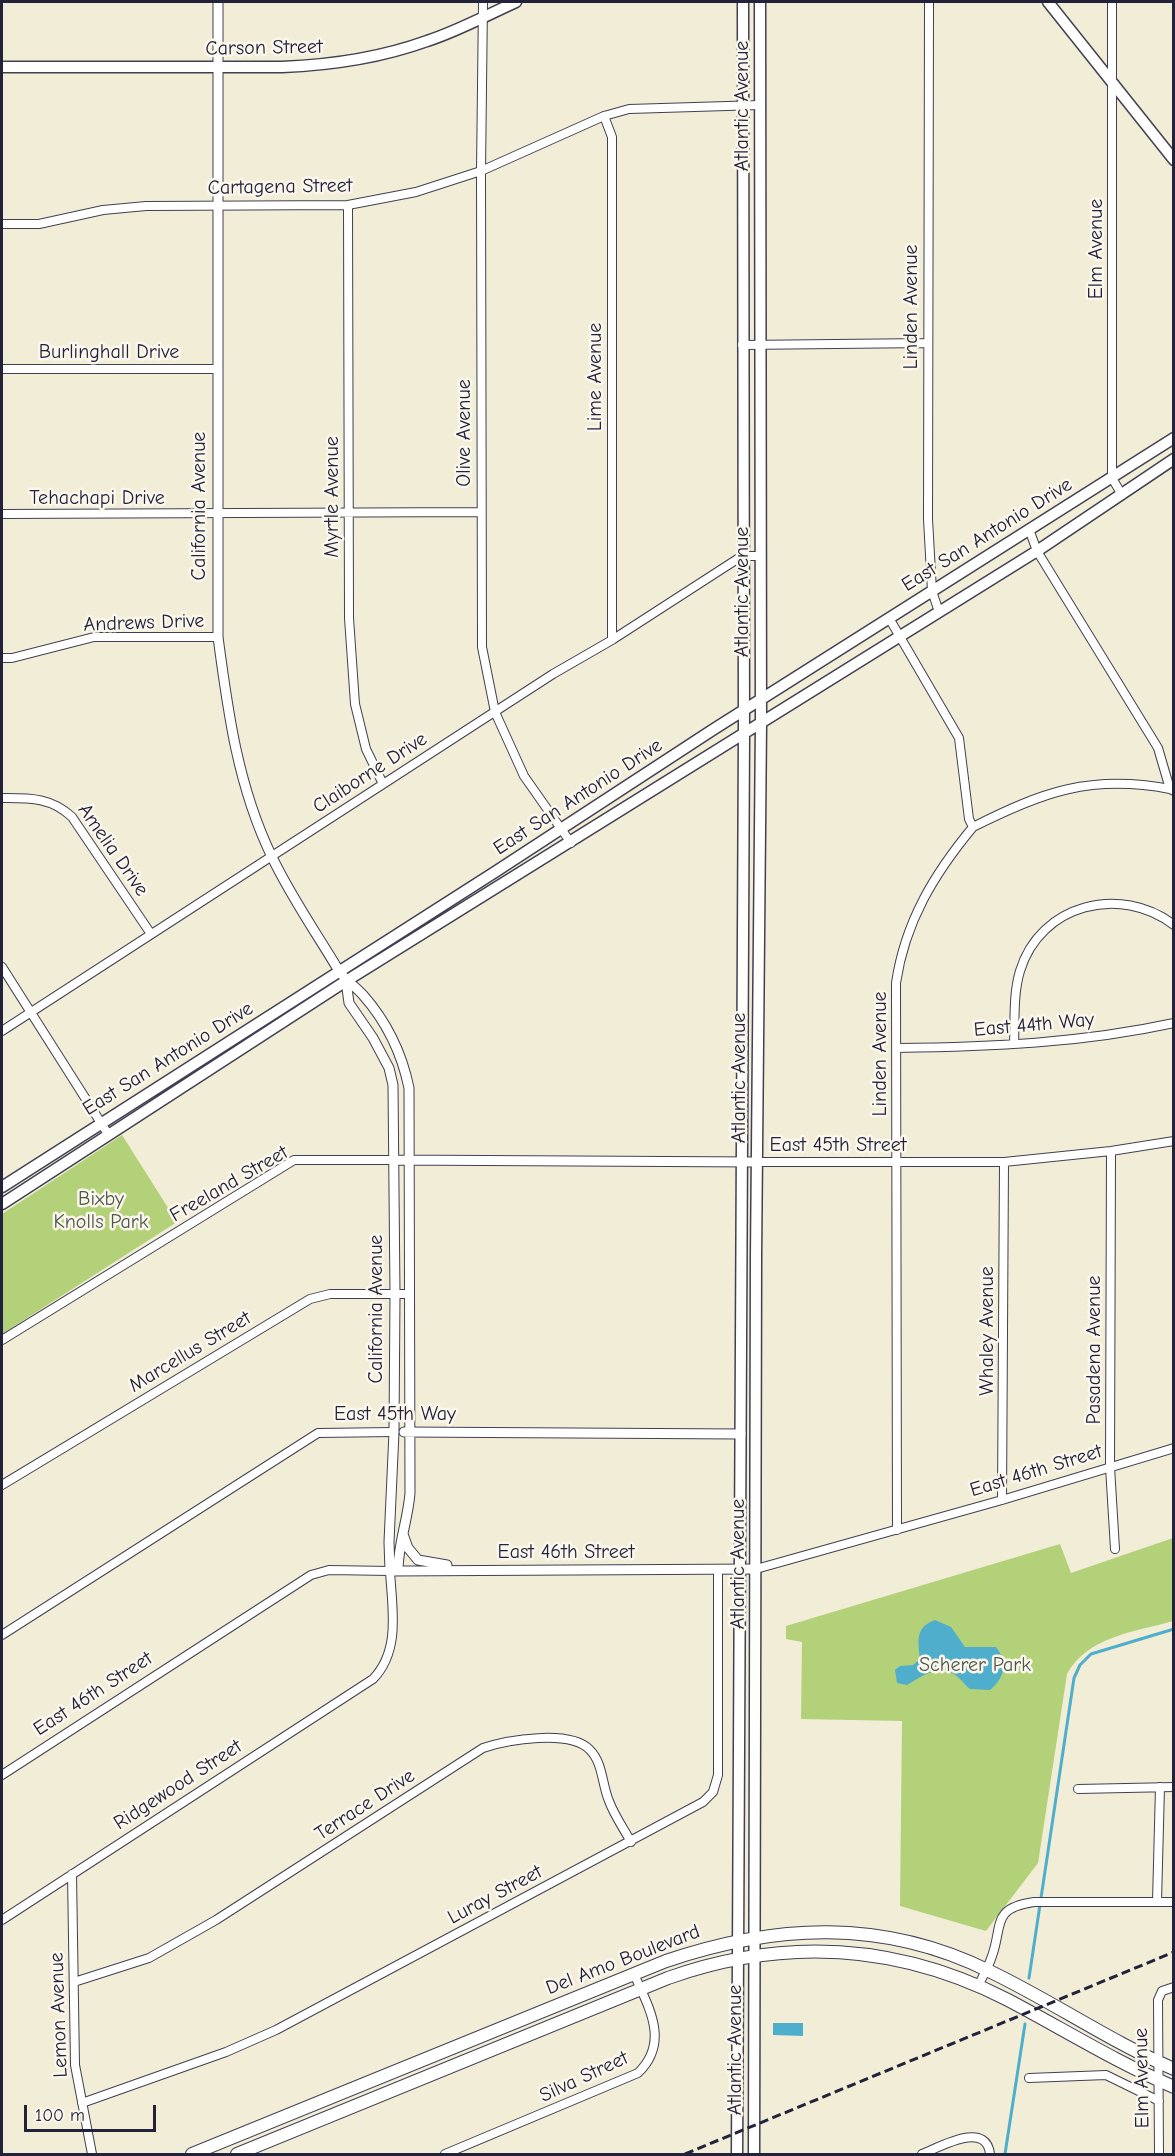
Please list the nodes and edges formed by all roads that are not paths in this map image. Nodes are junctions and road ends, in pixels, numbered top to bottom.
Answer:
1 (218, 2) edge
2 (483, 2) edge
3 (516, 2) edge
4 (743, 2) edge
5 (760, 2) edge
6 (929, 2) edge
7 (1048, 2) edge
8 (1112, 2) edge
9 (484, 16) junction
10 (2, 67) edge
11 (218, 67) junction
12 (1112, 83) junction
13 (743, 105) junction
14 (760, 105) junction
15 (604, 116) junction
16 (1173, 160) edge
17 (481, 171) junction
18 (348, 205) junction
19 (217, 206) junction
20 (2, 224) edge
21 (928, 343) junction
22 (760, 344) junction
23 (742, 345) junction
24 (2, 369) edge
25 (217, 369) junction
26 (1173, 438) edge
27 (1173, 459) edge
28 (1113, 478) junction
29 (1122, 495) junction
30 (481, 512) junction
31 (349, 513) junction
32 (2, 514) edge
33 (217, 514) junction
34 (1029, 529) junction
35 (1037, 551) junction
36 (742, 556) junction
37 (761, 556) junction
38 (932, 591) junction
39 (939, 612) junction
40 (889, 618) junction
41 (900, 636) junction
42 (218, 637) junction
43 (612, 640) junction
44 (2, 658) edge
45 (760, 699) junction
46 (744, 710) junction
47 (495, 712) junction
48 (761, 723) junction
49 (744, 732) junction
50 (383, 784) junction
51 (1172, 790) edge
52 (2, 798) edge
53 (973, 827) junction
54 (561, 828) junction
55 (571, 843) junction
56 (273, 858) junction
57 (1173, 925) edge
58 (151, 934) junction
59 (2, 967) edge
60 (339, 972) junction
61 (346, 981) junction
62 (32, 1012) junction
63 (1173, 1023) edge
64 (2, 1031) edge
65 (1014, 1044) junction
66 (897, 1048) junction
67 (101, 1123) junction
68 (108, 1134) junction
69 (1173, 1141) edge
70 (1111, 1151) junction
71 (394, 1160) junction
72 (410, 1161) junction
73 (742, 1162) junction
74 (757, 1162) junction
75 (1004, 1162) junction
76 (897, 1163) junction
77 (2, 1186) edge
78 (2, 1204) edge
79 (395, 1294) junction
80 (409, 1294) junction
81 (2, 1341) edge
82 (394, 1432) junction
83 (408, 1432) junction
84 (741, 1434) junction
85 (1173, 1448) edge
86 (1110, 1467) junction
87 (2, 1485) edge
88 (1002, 1500) junction
89 (897, 1530) junction
90 (403, 1534) junction
91 (1115, 1549) dead end
92 (756, 1569) junction
93 (453, 1570) junction
94 (718, 1570) junction
95 (740, 1570) junction
96 (394, 1571) junction
97 (2, 1635) edge
98 (373, 1679) joint
99 (2, 1774) edge
100 (1160, 1787) junction
101 (1173, 1787) edge
102 (1078, 1789) dead end
103 (631, 1842) junction
104 (72, 1874) junction
105 (1157, 1902) junction
106 (1173, 1902) edge
107 (2, 1920) edge
108 (755, 1937) junction
109 (738, 1940) junction
110 (755, 1954) junction
111 (738, 1958) junction
112 (986, 1969) junction
113 (634, 1974) junction
114 (74, 1982) junction
115 (978, 1986) junction
116 (1173, 1987) edge
117 (640, 1989) junction
118 (1158, 2063) junction
119 (1173, 2069) edge
120 (1029, 2078) dead end
121 (1158, 2080) junction
122 (1173, 2087) edge
123 (1159, 2101) junction
124 (82, 2103) junction
125 (92, 2154) edge
126 (192, 2154) edge
127 (237, 2154) edge
128 (445, 2154) edge
129 (737, 2154) edge
130 (754, 2154) edge
131 (922, 2154) edge
132 (990, 2154) edge
133 (1159, 2154) edge

1 - 11 street, California Avenue
2 - 9 street, Olive Avenue
3 - 9 main road, Carson Street
4 - 13 main road, Atlantic Avenue
5 - 14 main road, Atlantic Avenue
6 - 21 street, Linden Avenue
7 - 12 main road
8 - 12 street, Elm Avenue
9 - 11 main road, Carson Street
9 - 17 street, Olive Avenue
10 - 11 main road, Carson Street
11 - 19 street, California Avenue
12 - 16 main road
12 - 28 street, Elm Avenue
13 - 14 street, Cartagena Street
13 - 15 street, Cartagena Street
13 - 23 main road, Atlantic Avenue
14 - 22 main road, Atlantic Avenue
15 - 17 street, Cartagena Street
15 - 43 street, Lime Avenue
17 - 18 street, Cartagena Street
17 - 30 street, Olive Avenue
18 - 19 street, Cartagena Street
18 - 31 street, Myrtle Avenue
19 - 20 street, Cartagena Street
19 - 25 street, California Avenue
21 - 22 street
21 - 38 street, Linden Avenue
22 - 23 street
22 - 37 main road, Atlantic Avenue
23 - 36 main road, Atlantic Avenue
24 - 25 street, Burlinghall Drive
25 - 33 street, California Avenue
26 - 28 main road, East San Antonio Drive
27 - 29 main road, East San Antonio Drive
28 - 29 street, Elm Avenue
28 - 34 main road, East San Antonio Drive
29 - 35 main road, East San Antonio Drive
30 - 31 street, Tehachapi Drive
30 - 47 street, Olive Avenue
31 - 33 street, Tehachapi Drive
31 - 50 street, Myrtle Avenue
32 - 33 street, Tehachapi Drive
33 - 42 street, California Avenue
34 - 35 street
34 - 38 main road, East San Antonio Drive
35 - 39 main road, East San Antonio Drive
35 - 51 street
36 - 37 street
36 - 43 street, Claiborne Drive
36 - 46 main road, Atlantic Avenue
37 - 45 main road, Atlantic Avenue
38 - 39 street, Linden Avenue
38 - 40 main road, East San Antonio Drive
39 - 41 main road, East San Antonio Drive
40 - 41 street
40 - 45 main road, East San Antonio Drive
41 - 48 main road, East San Antonio Drive
41 - 53 street
42 - 44 street, Andrews Drive
42 - 56 street, California Avenue
43 - 47 street, Claiborne Drive
45 - 46 main road, East San Antonio Drive
45 - 48 main road, Atlantic Avenue
46 - 49 main road, Atlantic Avenue
46 - 54 main road, East San Antonio Drive
47 - 50 street, Claiborne Drive
47 - 54 street, Olive Avenue
48 - 49 main road, East San Antonio Drive
48 - 74 main road, Atlantic Avenue
49 - 55 main road, East San Antonio Drive
49 - 73 main road, Atlantic Avenue
50 - 56 street, Claiborne Drive
51 - 53 street
52 - 58 street, Amelia Drive
53 - 66 street, Linden Avenue
54 - 55 street, Olive Avenue
54 - 60 main road, East San Antonio Drive
55 - 61 main road, East San Antonio Drive
56 - 58 street, Claiborne Drive
56 - 60 street, California Avenue
57 - 65 street
58 - 62 street, Claiborne Drive
59 - 62 street
60 - 61 street, California Avenue
60 - 67 main road, East San Antonio Drive
61 - 68 main road, East San Antonio Drive
61 - 71 street, California Avenue
61 - 72 street, California Avenue
62 - 64 street, Claiborne Drive
62 - 67 street
63 - 65 street, East 44th Way
65 - 66 street, East 44th Way
66 - 76 street, Linden Avenue
67 - 68 street
67 - 77 main road, East San Antonio Drive
68 - 78 main road, East San Antonio Drive
69 - 70 street, East 45th Street
70 - 75 street, East 45th Street
70 - 86 street, Pasadena Avenue
71 - 72 street, East 45th Street
71 - 79 street, California Avenue
71 - 81 street, Freeland Street
72 - 73 street, East 45th Street
72 - 80 street, California Avenue
73 - 74 street, East 45th Street
73 - 84 main road, Atlantic Avenue
74 - 76 street, East 45th Street
74 - 92 main road, Atlantic Avenue
75 - 76 street, East 45th Street
75 - 88 street, Whaley Avenue
76 - 89 street, Linden Avenue
79 - 80 street, Marcellus Street
79 - 82 street, California Avenue
79 - 87 street, Marcellus Street
80 - 83 street, California Avenue
82 - 83 street, East 45th Way
82 - 96 street, California Avenue
82 - 97 street, East 45th Way
83 - 84 street, East 45th Way
83 - 90 street, California Avenue
84 - 95 main road, Atlantic Avenue
85 - 86 street, East 46th Street
86 - 88 street, East 46th Street
86 - 91 street, Pasadena Avenue
88 - 89 street, East 46th Street
89 - 92 street, East 46th Street
90 - 93 street
90 - 96 street, California Avenue
92 - 95 street, East 46th Street
92 - 108 main road, Atlantic Avenue
93 - 94 street, East 46th Street
93 - 96 street, East 46th Street
94 - 95 street, East 46th Street
94 - 103 street, Luray Street
95 - 109 main road, Atlantic Avenue
96 - 98 street, California Avenue
96 - 99 street, East 46th Street
98 - 104 street, Ridgewood Street
100 - 101 street
100 - 102 street
100 - 105 street
103 - 114 street, Terrace Drive
103 - 124 street, Luray Street
104 - 107 street, Ridgewood Street
104 - 114 street, Lemon Avenue
105 - 106 street
105 - 112 street
108 - 109 main road, Del Amo Boulevard
108 - 110 main road, Atlantic Avenue
108 - 112 main road, Del Amo Boulevard
109 - 111 main road, Atlantic Avenue
109 - 113 main road, Del Amo Boulevard
110 - 111 main road, Del Amo Boulevard
110 - 115 main road, Del Amo Boulevard
110 - 130 main road, Atlantic Avenue
111 - 117 main road, Del Amo Boulevard
111 - 129 main road, Atlantic Avenue
112 - 115 street
112 - 118 main road, Del Amo Boulevard
113 - 117 street, Silva Street
113 - 126 main road, Del Amo Boulevard
114 - 124 street, Lemon Avenue
115 - 121 main road, Del Amo Boulevard
116 - 118 street, Elm Avenue
117 - 127 main road, Del Amo Boulevard
117 - 128 street, Silva Street
118 - 119 main road, Del Amo Boulevard
118 - 121 street, Elm Avenue
120 - 123 street
121 - 122 main road, Del Amo Boulevard
121 - 123 street, Elm Avenue
123 - 133 street, Elm Avenue
124 - 125 street, Lemon Avenue
131 - 132 street

